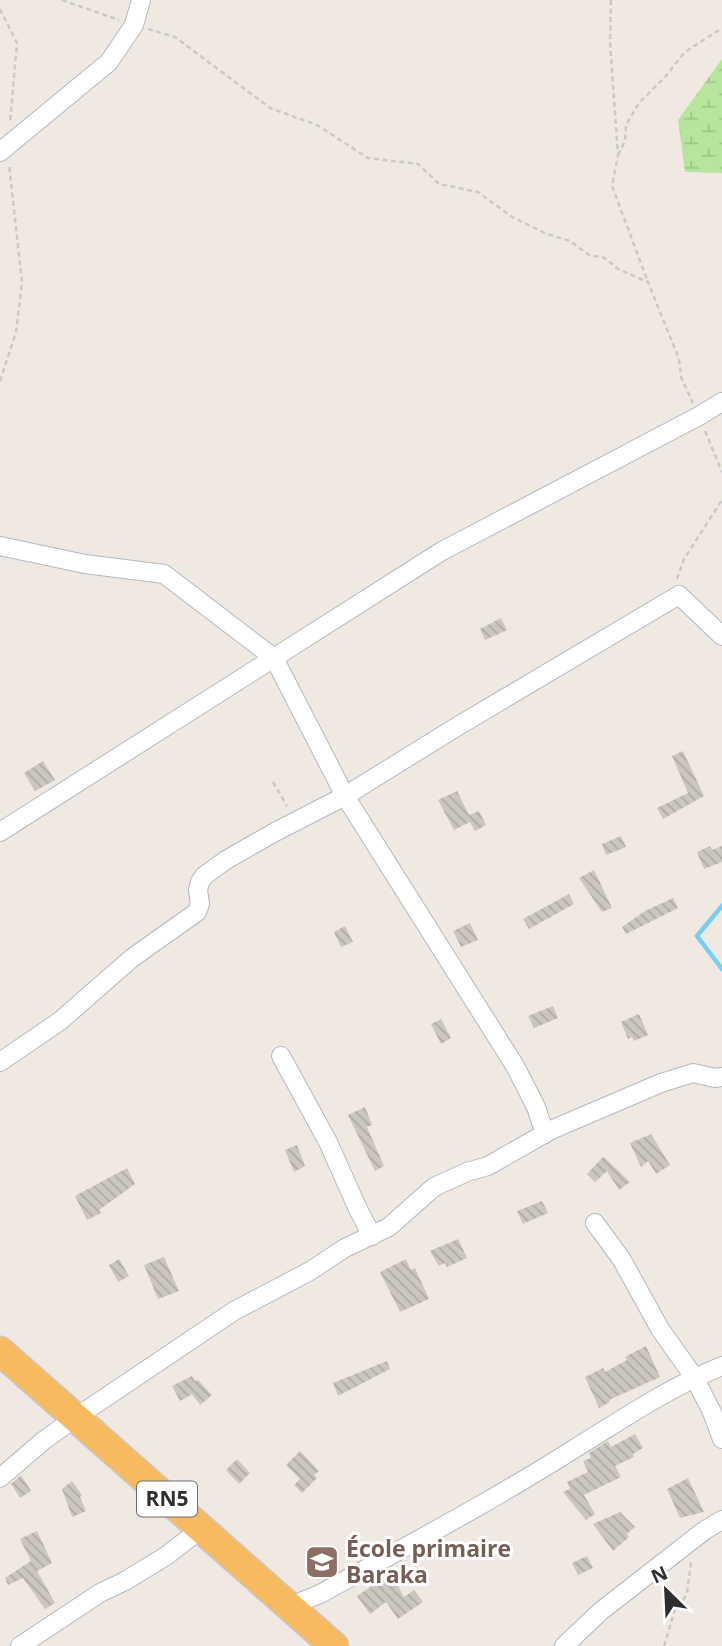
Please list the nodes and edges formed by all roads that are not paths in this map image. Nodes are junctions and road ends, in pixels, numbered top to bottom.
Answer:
1 (141, 0) edge
2 (4, 149) edge
3 (722, 402) edge
4 (0, 546) edge
5 (722, 636) edge
6 (274, 659) junction
7 (345, 796) junction
8 (0, 832) edge
9 (281, 1056) dead end
10 (0, 1062) edge
11 (722, 1077) edge
12 (545, 1133) junction
13 (595, 1223) dead end
14 (372, 1236) junction
15 (0, 1351) edge
16 (722, 1366) edge
17 (694, 1377) junction
18 (75, 1418) junction
19 (722, 1439) edge
20 (0, 1478) edge
21 (722, 1520) edge
22 (201, 1529) junction
23 (288, 1607) junction
24 (20, 1646) edge
25 (334, 1646) edge
26 (565, 1646) edge

1 - 2 street
3 - 6 street
4 - 6 street
5 - 7 street
6 - 7 street
6 - 8 street
7 - 10 street
7 - 12 street
9 - 14 street
11 - 12 street
12 - 14 street
13 - 17 street
14 - 18 street
15 - 18 highway, RN5
16 - 17 street
17 - 19 street
17 - 23 street
18 - 20 street
18 - 22 highway, RN5
21 - 26 street
22 - 23 highway, RN5
22 - 24 street
23 - 25 highway, RN5

